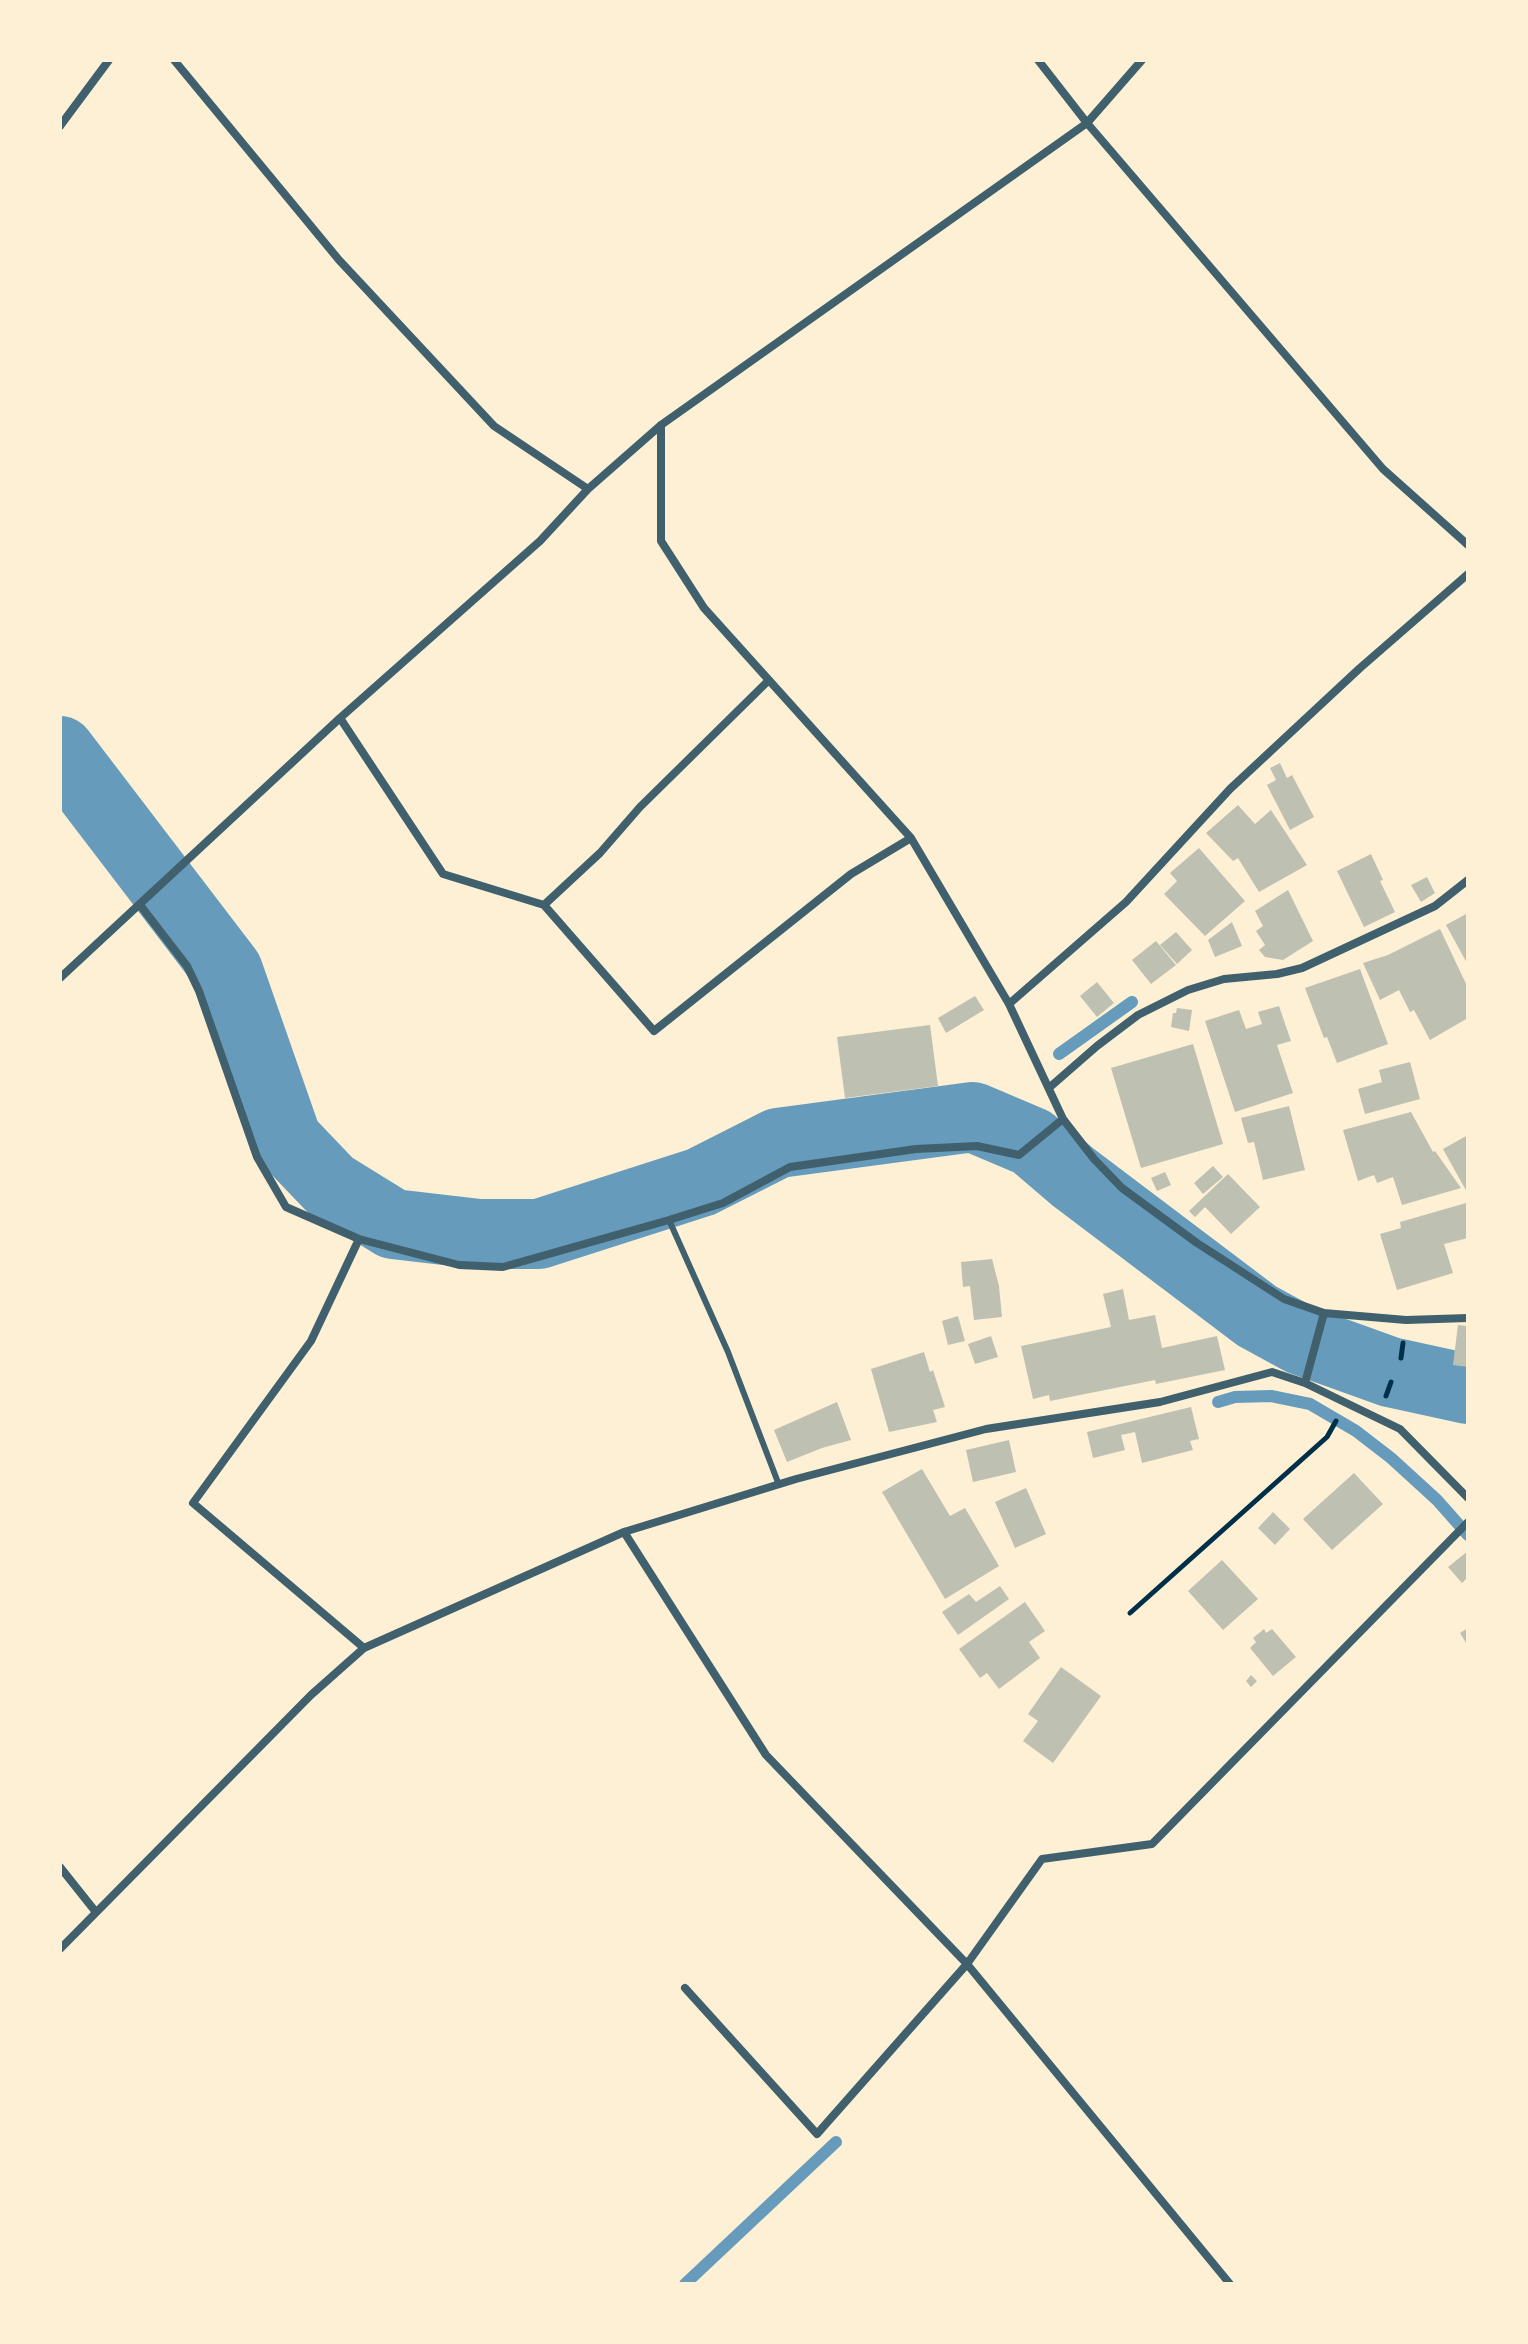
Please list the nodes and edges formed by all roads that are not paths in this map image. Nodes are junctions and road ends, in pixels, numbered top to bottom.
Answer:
1 (109, 60) edge
2 (1038, 60) edge
3 (1142, 60) edge
4 (180, 62) edge
5 (1087, 123) junction
6 (60, 126) edge
7 (661, 425) junction
8 (588, 489) junction
9 (1468, 545) edge
10 (1468, 574) edge
11 (769, 680) junction
12 (340, 718) junction
13 (911, 838) junction
14 (1468, 880) edge
15 (140, 905) junction
16 (544, 905) junction
17 (60, 978) edge
18 (1009, 1004) junction
19 (1050, 1087) junction
20 (1063, 1119) junction
21 (669, 1220) junction
22 (359, 1239) junction
23 (1324, 1313) junction
24 (1468, 1318) edge
25 (1305, 1383) junction
26 (779, 1485) junction
27 (1468, 1498) edge
28 (1464, 1527) edge
29 (624, 1532) junction
30 (364, 1648) junction
31 (60, 1867) edge
32 (95, 1911) junction
33 (60, 1949) edge
34 (967, 1964) junction
35 (685, 1988) dead end
36 (1230, 2284) edge

1 - 6 street
2 - 5 street
3 - 5 street
4 - 8 street
5 - 7 street
5 - 9 street
7 - 8 street
7 - 11 street
8 - 12 street
10 - 18 street
11 - 13 street
11 - 16 street
12 - 15 street
12 - 16 street
13 - 16 street
13 - 18 street
14 - 19 street
15 - 17 street
15 - 22 street
18 - 19 street
19 - 20 street
20 - 21 street
20 - 23 street
21 - 22 street
21 - 26 lane
22 - 30 street
23 - 24 street
23 - 25 street
25 - 26 street
25 - 27 street
26 - 29 street
28 - 34 street
29 - 30 street
29 - 34 street
30 - 32 street
31 - 32 street
32 - 33 street
34 - 35 street
34 - 36 street

